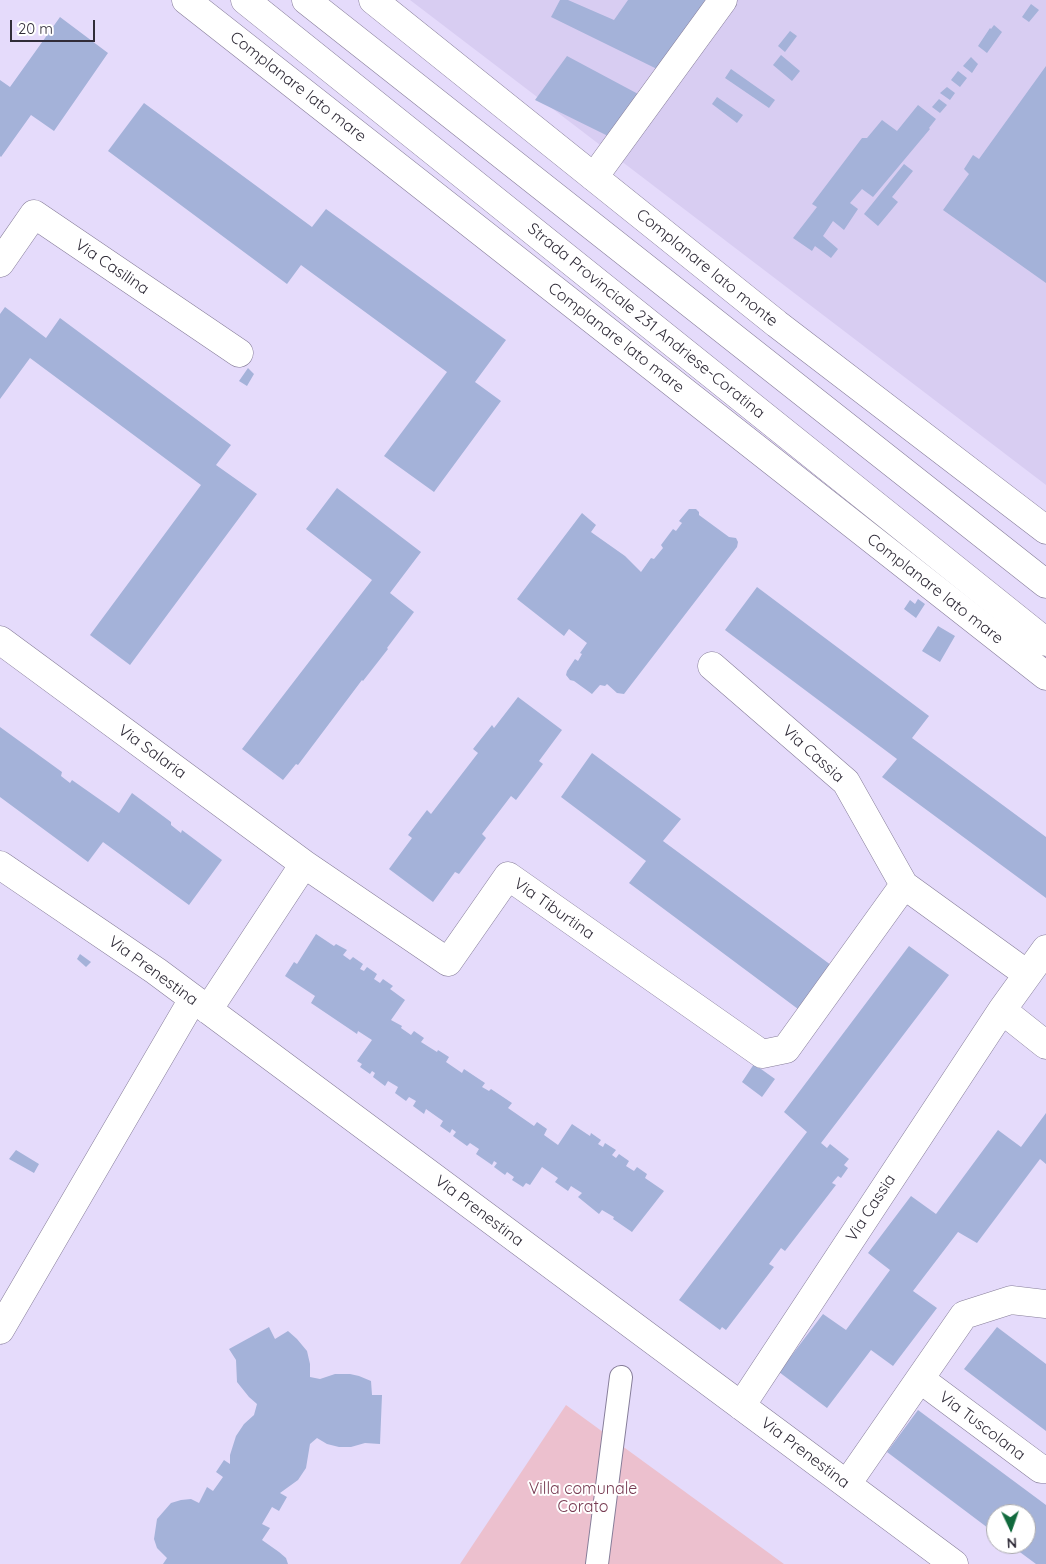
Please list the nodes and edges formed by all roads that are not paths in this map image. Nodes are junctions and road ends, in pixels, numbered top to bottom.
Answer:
1 (186, 0) edge
2 (245, 0) edge
3 (306, 0) edge
4 (372, 0) edge
5 (723, 0) edge
6 (594, 177) junction
7 (0, 263) edge
8 (239, 353) dead end
9 (1046, 530) edge
10 (1046, 584) edge
11 (0, 640) edge
12 (1046, 642) edge
13 (712, 666) dead end
14 (1046, 676) edge
15 (304, 864) junction
16 (0, 865) edge
17 (904, 885) junction
18 (1046, 949) edge
19 (1027, 974) junction
20 (200, 1004) junction
21 (1002, 1010) junction
22 (1046, 1045) edge
23 (1046, 1304) edge
24 (0, 1330) edge
25 (620, 1377) dead end
26 (920, 1379) junction
27 (741, 1406) junction
28 (1046, 1469) edge
29 (847, 1484) junction
30 (597, 1564) edge
31 (954, 1564) edge

1 - 14 main road, Complanare lato mare
2 - 12 main road, Strada Provinciale 231 Andriese-Coratina
3 - 10 main road
4 - 6 main road, Complanare lato monte
5 - 6 main road
6 - 9 main road, Complanare lato monte
7 - 8 main road, Via Casilina
11 - 15 main road, Via Salaria
13 - 17 main road, Via Cassia
15 - 17 main road, Via Tiburtina
15 - 20 main road
16 - 20 main road, Via Prenestina
17 - 19 main road, Via Cassia
18 - 19 main road, Via Cassia
19 - 21 main road, Via Cassia
20 - 24 main road
20 - 27 main road, Via Prenestina
21 - 22 main road
21 - 27 main road, Via Cassia
23 - 26 main road
25 - 30 street
26 - 28 main road, Via Tuscolana
26 - 29 main road
27 - 29 main road, Via Prenestina
29 - 31 main road, Via Prenestina

